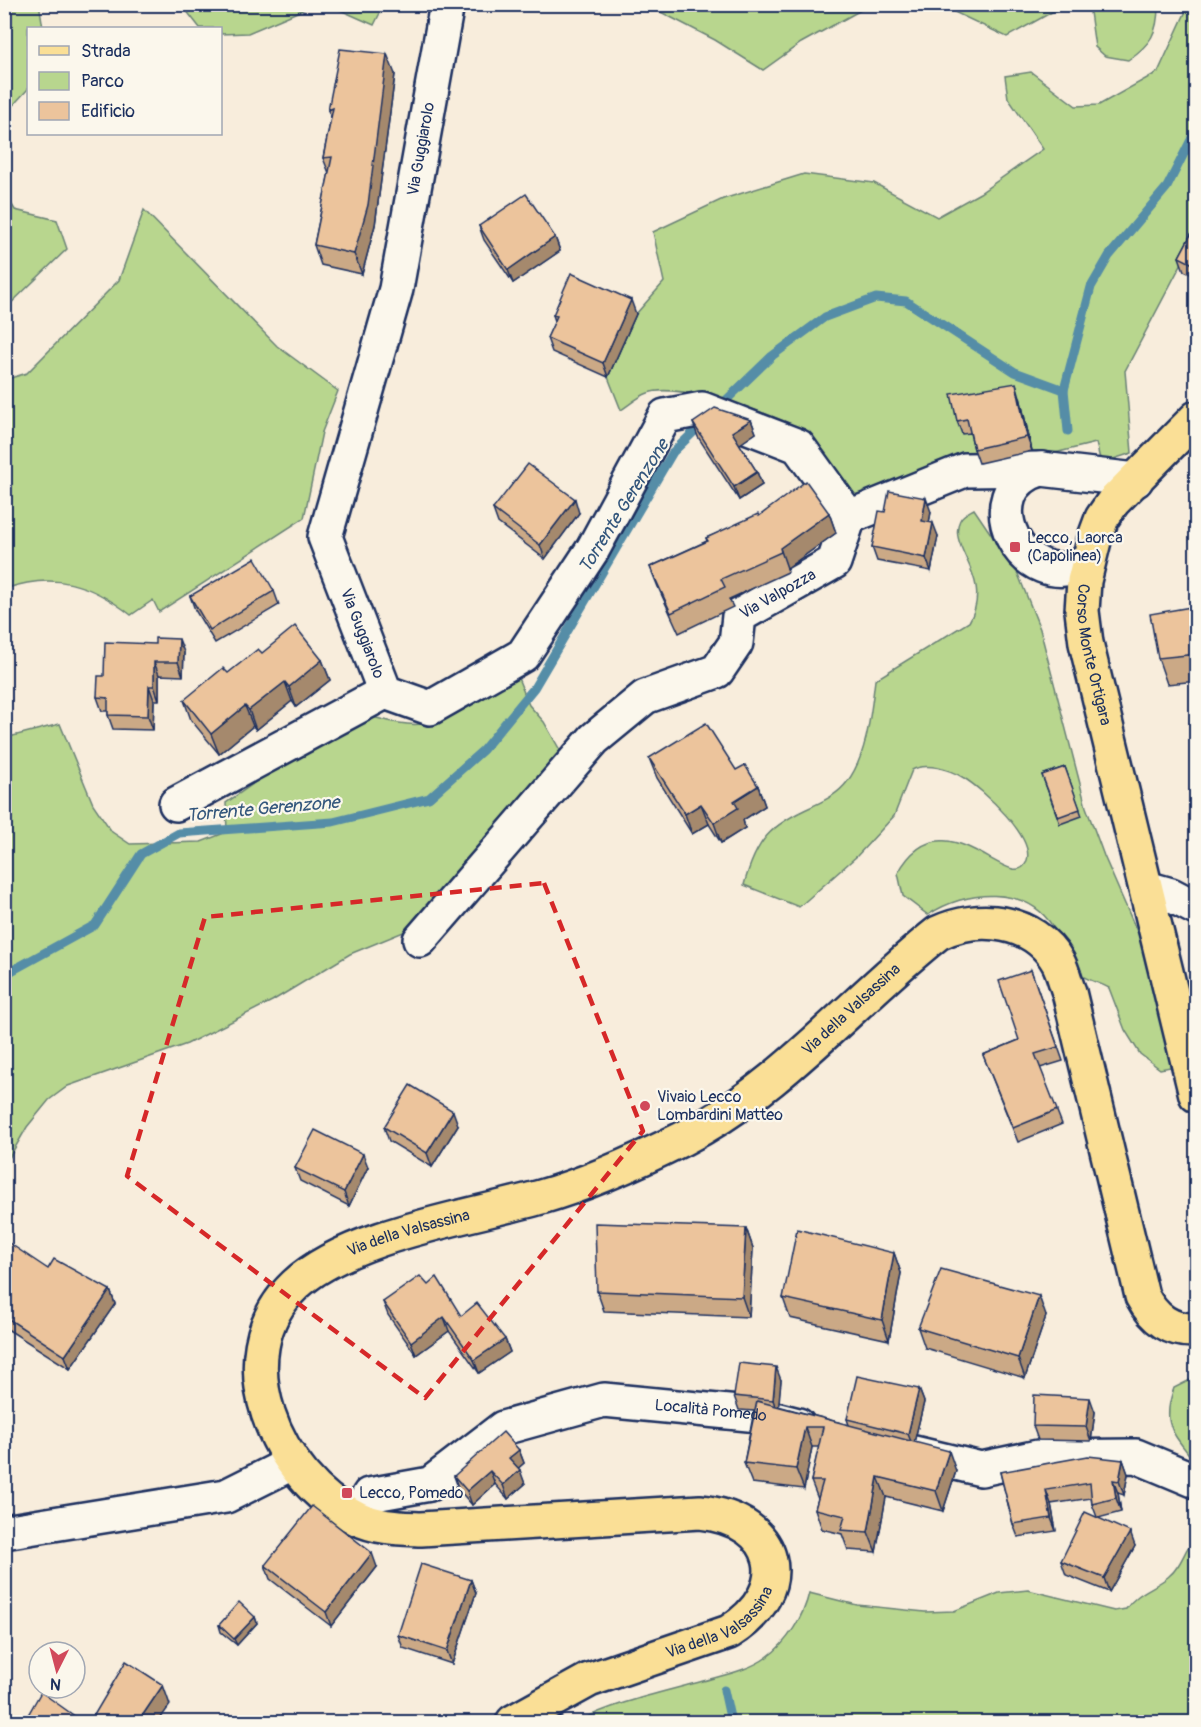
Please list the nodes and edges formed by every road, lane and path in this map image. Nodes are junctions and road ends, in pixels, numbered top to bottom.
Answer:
1 (447, 4) edge
2 (1197, 418) edge
3 (1041, 470) junction
4 (1136, 480) junction
5 (849, 517) junction
6 (1088, 561) junction
7 (385, 692) junction
8 (176, 804) dead end
9 (1146, 888) junction
10 (1197, 908) edge
11 (420, 940) dead end
12 (1197, 1095) edge
13 (1197, 1330) edge
14 (825, 1432) edge
15 (881, 1445) edge
16 (292, 1463) junction
17 (1197, 1481) edge
18 (357, 1518) junction
19 (4, 1532) edge
20 (513, 1722) edge

1 - 7 street, Via Guggiarolo
2 - 4 main road, Corso Monte Ortigara
3 - 4 street
3 - 5 street
3 - 6 street
4 - 6 main road, Corso Monte Ortigara
5 - 7 street, Via Guggiarolo
5 - 11 street, Via Valpozza
6 - 9 main road, Corso Monte Ortigara
7 - 8 street
9 - 10 street
9 - 12 main road
13 - 16 main road, Via della Valsassina
14 - 18 street, Località Pomedo
15 - 17 street
16 - 18 main road, Via della Valsassina
16 - 19 street
18 - 20 main road, Via della Valsassina

